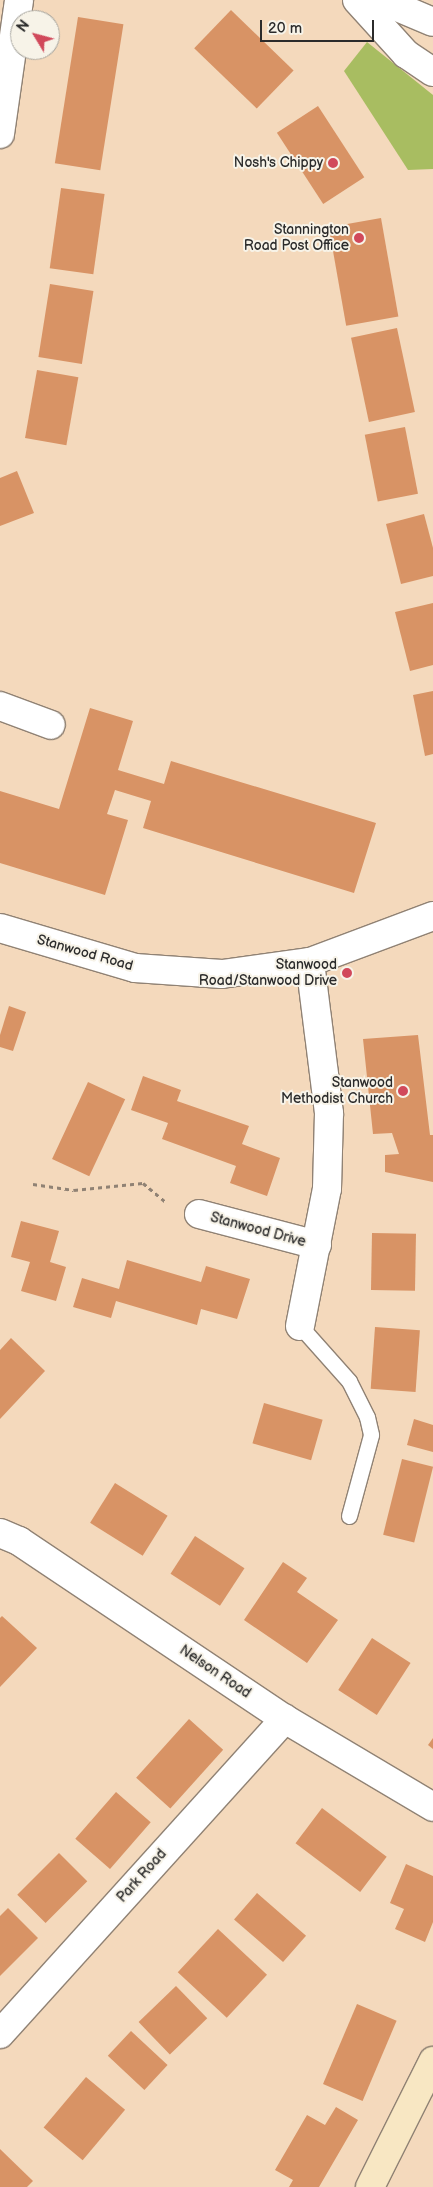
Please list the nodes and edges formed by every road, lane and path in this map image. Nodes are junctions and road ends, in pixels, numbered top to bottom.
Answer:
1 (19, 0) edge
2 (357, 0) edge
3 (381, 0) edge
4 (433, 22) edge
5 (433, 72) edge
6 (0, 134) edge
7 (0, 706) edge
8 (51, 725) dead end
9 (433, 916) edge
10 (0, 928) edge
11 (310, 962) junction
12 (33, 1184) dead end
13 (199, 1214) joint
14 (317, 1245) junction
15 (300, 1326) joint
16 (350, 1516) dead end
17 (0, 1533) edge
18 (284, 1719) junction
19 (433, 1807) edge
20 (0, 2034) edge
21 (433, 2061) edge
22 (370, 2187) edge

1 - 6 street
2 - 5 street
3 - 4 street
7 - 8 street
9 - 11 street, Stanwood Road
10 - 11 street, Stanwood Road
11 - 14 street, Stanwood Drive
12 - 13 path
13 - 14 street, Stanwood Drive
14 - 15 street, Stanwood Drive
15 - 16 lane
17 - 18 street, Nelson Road
18 - 19 street, Nelson Road
18 - 20 street, Park Road
21 - 22 main road

